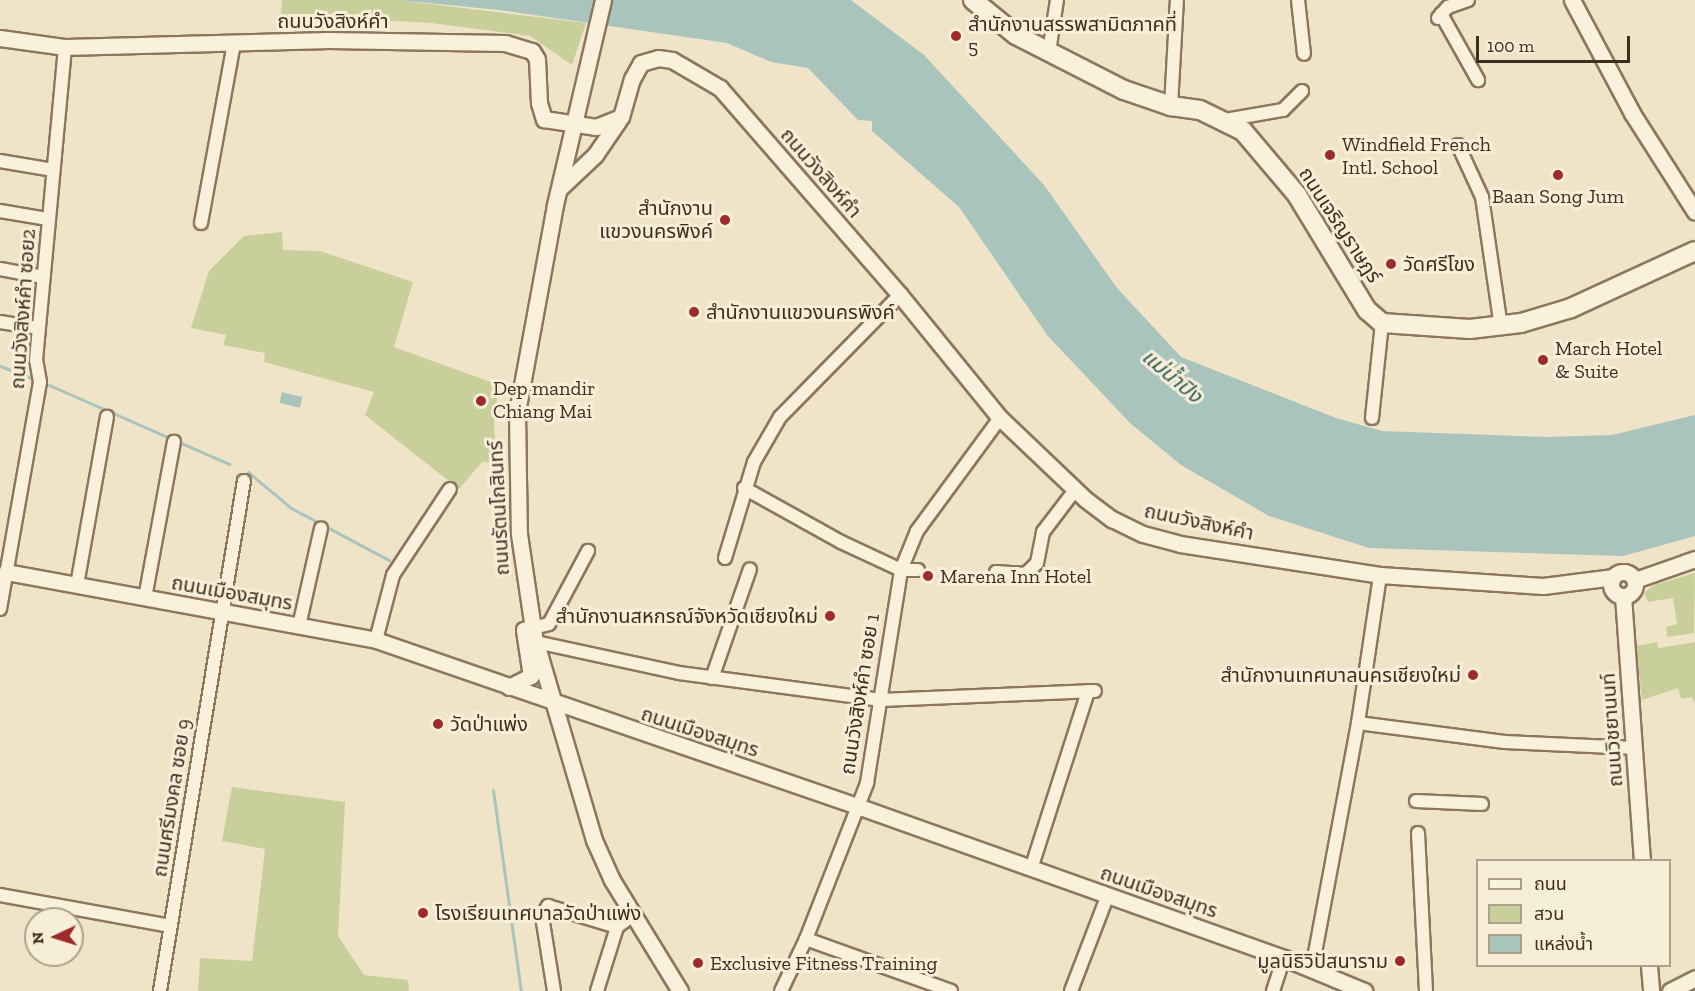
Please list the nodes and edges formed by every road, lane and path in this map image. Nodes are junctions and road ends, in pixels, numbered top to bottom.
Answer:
1 (603, 0) edge
2 (973, 0) edge
3 (1057, 0) edge
4 (1177, 0) edge
5 (1298, 0) edge
6 (1468, 0) edge
7 (1572, 0) edge
8 (0, 38) edge
9 (234, 43) junction
10 (65, 47) junction
11 (1049, 52) junction
12 (1304, 54) dead end
13 (1478, 80) dead end
14 (1302, 91) dead end
15 (1171, 106) junction
16 (621, 117) junction
17 (1225, 120) junction
18 (575, 126) junction
19 (1458, 145) dead end
20 (0, 161) edge
21 (53, 170) junction
22 (560, 188) junction
23 (0, 211) edge
24 (1695, 212) edge
25 (48, 219) junction
26 (201, 223) dead end
27 (1695, 252) edge
28 (0, 269) edge
29 (43, 277) junction
30 (900, 295) junction
31 (0, 322) edge
32 (1382, 323) junction
33 (1501, 327) junction
34 (38, 328) junction
35 (107, 417) dead end
36 (1000, 418) junction
37 (1372, 418) dead end
38 (174, 442) dead end
39 (244, 481) dead end
40 (744, 488) junction
41 (450, 489) dead end
42 (1075, 489) junction
43 (321, 528) dead end
44 (588, 551) dead end
45 (725, 558) dead end
46 (1695, 559) edge
47 (750, 569) dead end
48 (901, 570) junction
49 (918, 570) dead end
50 (6, 572) junction
51 (996, 572) dead end
52 (1380, 575) junction
53 (1613, 577) junction
54 (1635, 580) junction
55 (77, 585) junction
56 (525, 591) junction
57 (1623, 597) junction
58 (146, 598) junction
59 (0, 609) edge
60 (223, 612) junction
61 (299, 626) junction
62 (534, 635) junction
63 (376, 640) junction
64 (712, 678) junction
65 (509, 687) junction
66 (881, 700) junction
67 (552, 702) junction
68 (1358, 723) junction
69 (1634, 748) junction
70 (1416, 801) dead end
71 (1482, 804) dead end
72 (860, 807) junction
73 (1418, 832) dead end
74 (1642, 859) edge
75 (1031, 869) junction
76 (0, 895) edge
77 (1107, 897) junction
78 (633, 915) junction
79 (171, 926) junction
80 (617, 927) junction
81 (806, 939) junction
82 (1284, 958) junction
83 (1312, 969) junction
84 (1695, 978) edge
85 (160, 991) edge
86 (554, 991) edge
87 (597, 991) edge
88 (680, 991) edge
89 (781, 991) edge
90 (951, 991) edge
91 (1071, 991) edge
92 (1273, 991) edge
93 (1364, 991) edge
94 (1426, 991) edge
95 (1670, 991) edge

1 - 18 street, ถนนรัตนโกสินทร์
2 - 11 main road, ถนนเจริญราษฎร์
3 - 11 street
4 - 15 street
5 - 12 street
6 - 13 street
7 - 24 street
8 - 10 street, ถนนวังสิงห์คำ
9 - 10 street, ถนนวังสิงห์คำ
9 - 18 street, ถนนวังสิงห์คำ
9 - 26 street
10 - 21 street, ถนนวังสิงห์คำ ซอย2
11 - 15 main road, ถนนเจริญราษฎร์
14 - 17 street
15 - 17 main road, ถนนเจริญราษฎร์
16 - 18 street, ถนนวังสิงห์คำ
16 - 22 street
16 - 30 street, ถนนวังสิงห์คำ
17 - 32 main road, ถนนเจริญราษฎร์
18 - 22 street, ถนนรัตนโกสินทร์
19 - 33 street
20 - 21 street
21 - 25 street, ถนนวังสิงห์คำ ซอย2
22 - 56 street, ถนนรัตนโกสินทร์
23 - 25 street
25 - 29 street, ถนนวังสิงห์คำ ซอย2
27 - 33 main road
28 - 29 street
29 - 34 street, ถนนวังสิงห์คำ ซอย2
30 - 36 street, ถนนวังสิงห์คำ
30 - 40 street
31 - 34 street
32 - 33 main road
32 - 37 street
34 - 50 street, ถนนวังสิงห์คำ ซอย2
35 - 55 street
36 - 42 street, ถนนวังสิงห์คำ
36 - 48 street, ถนนวังสิงห์คำ ซอย 1
38 - 58 street
39 - 60 street, ถนนศรีมงคล ซอย 9
40 - 45 street
40 - 48 street
41 - 63 street
42 - 51 street
42 - 52 street, ถนนวังสิงห์คำ
43 - 61 street
44 - 62 street
46 - 54 street
47 - 64 street
48 - 49 street
48 - 66 street, ถนนวังสิงห์คำ ซอย 1
50 - 55 street, ถนนเมืองสมุทร
50 - 59 street, ถนนวังสิงห์คำ ซอย2
52 - 53 street, ถนนวังสิงห์คำ
52 - 68 street
53 - 54 street
53 - 57 street
54 - 57 street
55 - 58 street, ถนนเมืองสมุทร
56 - 62 street, ถนนรัตนโกสินทร์
56 - 65 street
57 - 69 street, ถนนวิชยานนท์
58 - 60 street, ถนนเมืองสมุทร
60 - 61 street, ถนนเมืองสมุทร
60 - 79 street, ถนนศรีมงคล ซอย 9
61 - 63 street, ถนนเมืองสมุทร
62 - 64 street
62 - 67 street, ถนนรัตนโกสินทร์
63 - 65 street, ถนนเมืองสมุทร
64 - 66 street
65 - 67 street, ถนนเมืองสมุทร
66 - 72 street, ถนนวังสิงห์คำ ซอย 1
66 - 75 street
67 - 72 street, ถนนเมืองสมุทร
67 - 78 street, ถนนรัตนโกสินทร์
68 - 69 street
68 - 83 street
69 - 74 street, ถนนวิชยานนท์
70 - 71 street
72 - 75 street, ถนนเมืองสมุทร
72 - 81 street, ถนนวังสิงห์คำ ซอย 1
73 - 94 street
75 - 77 street, ถนนเมืองสมุทร
76 - 79 street
77 - 82 street, ถนนเมืองสมุทร
77 - 91 street
78 - 80 street
78 - 88 street, ถนนรัตนโกสินทร์
79 - 85 street, ถนนศรีมงคล ซอย 9
80 - 86 street
80 - 87 street
81 - 89 street, ถนนวังสิงห์คำ ซอย 1
81 - 90 street
82 - 83 street, ถนนเมืองสมุทร
82 - 92 street
83 - 93 street, ถนนเมืองสมุทร
84 - 95 street

